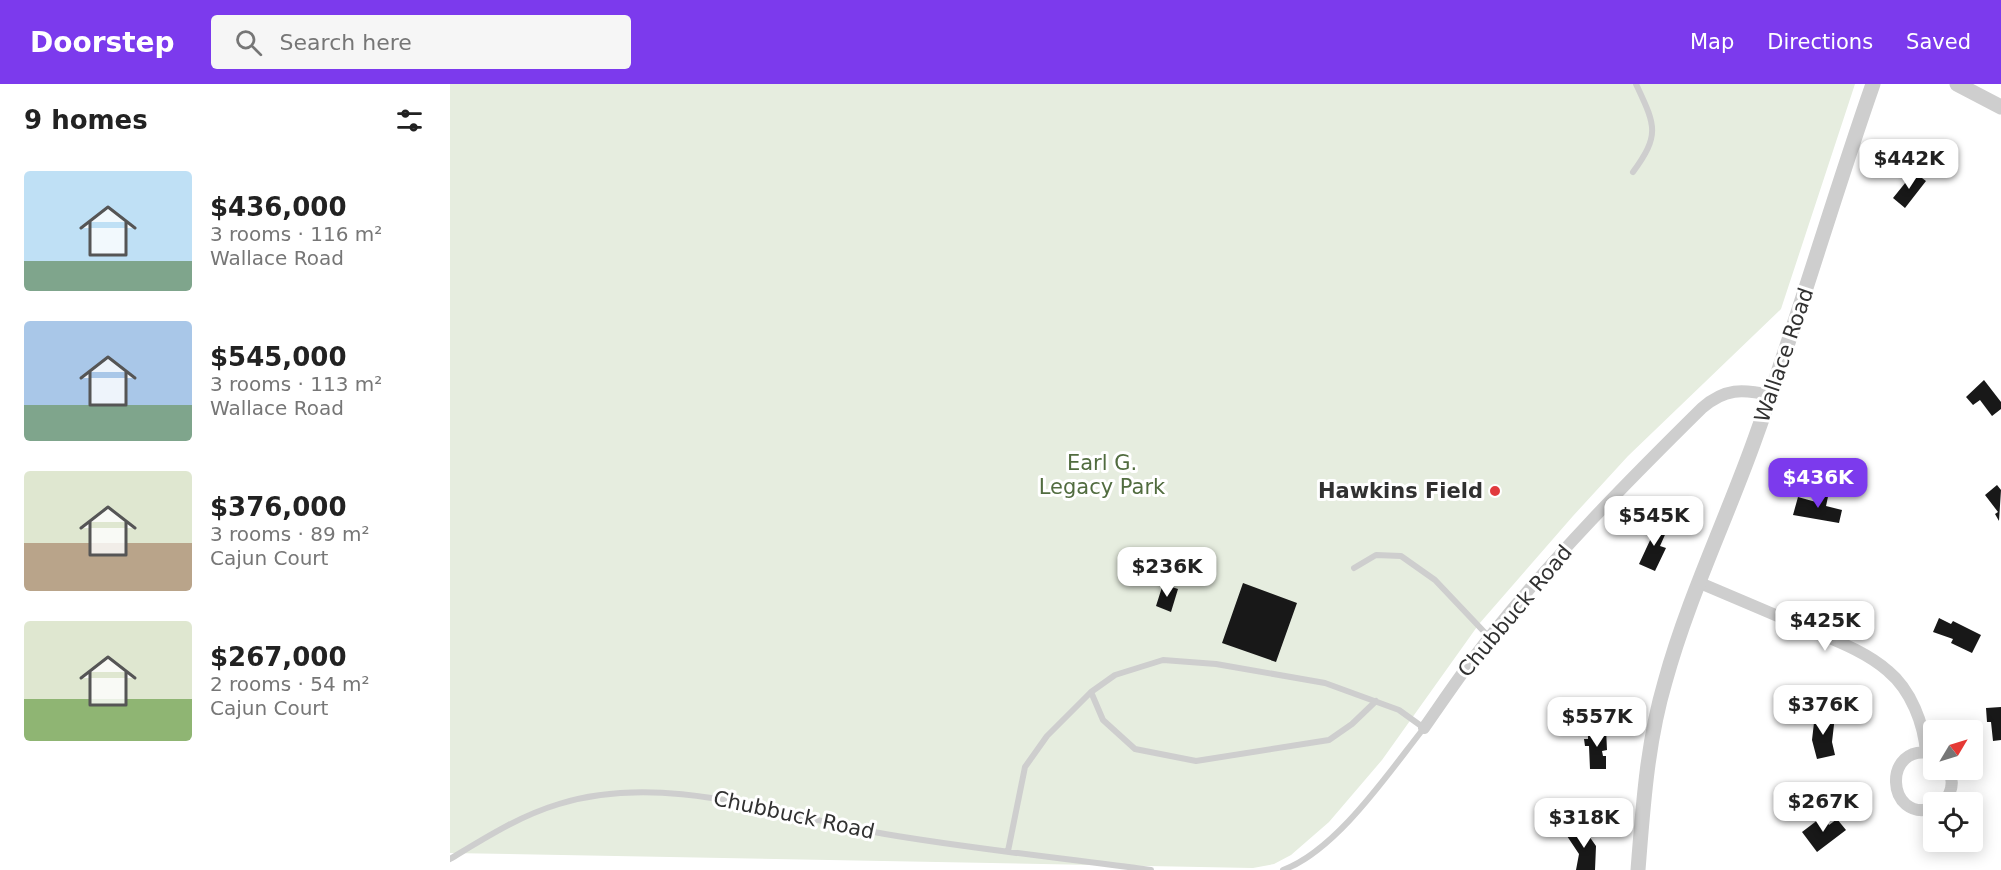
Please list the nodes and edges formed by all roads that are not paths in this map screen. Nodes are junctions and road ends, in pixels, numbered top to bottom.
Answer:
1 (1636, 84) edge
2 (1873, 84) edge
3 (1957, 84) edge
4 (2001, 107) edge
5 (1633, 172) dead end
6 (1771, 395) junction
7 (1354, 568) dead end
8 (1700, 583) junction
9 (1489, 637) junction
10 (1091, 692) junction
11 (1376, 701) junction
12 (1424, 728) junction
13 (1923, 728) edge
14 (1923, 753) edge
15 (1923, 810) edge
16 (1008, 851) junction
17 (450, 859) edge
18 (1150, 870) edge
19 (1284, 870) edge
20 (1638, 870) edge

1 - 5 lane
2 - 6 street, Wallace Road
3 - 4 street
6 - 8 street, Wallace Road
6 - 9 street, Chubbuck Road
7 - 9 lane
8 - 13 street
8 - 20 street, Wallace Road
9 - 12 street, Chubbuck Road
10 - 11 lane
10 - 11 lane
10 - 16 lane
11 - 12 lane
12 - 19 lane, Chubbuck Road
14 - 15 street
16 - 17 lane, Chubbuck Road
16 - 18 lane, Chubbuck Road

